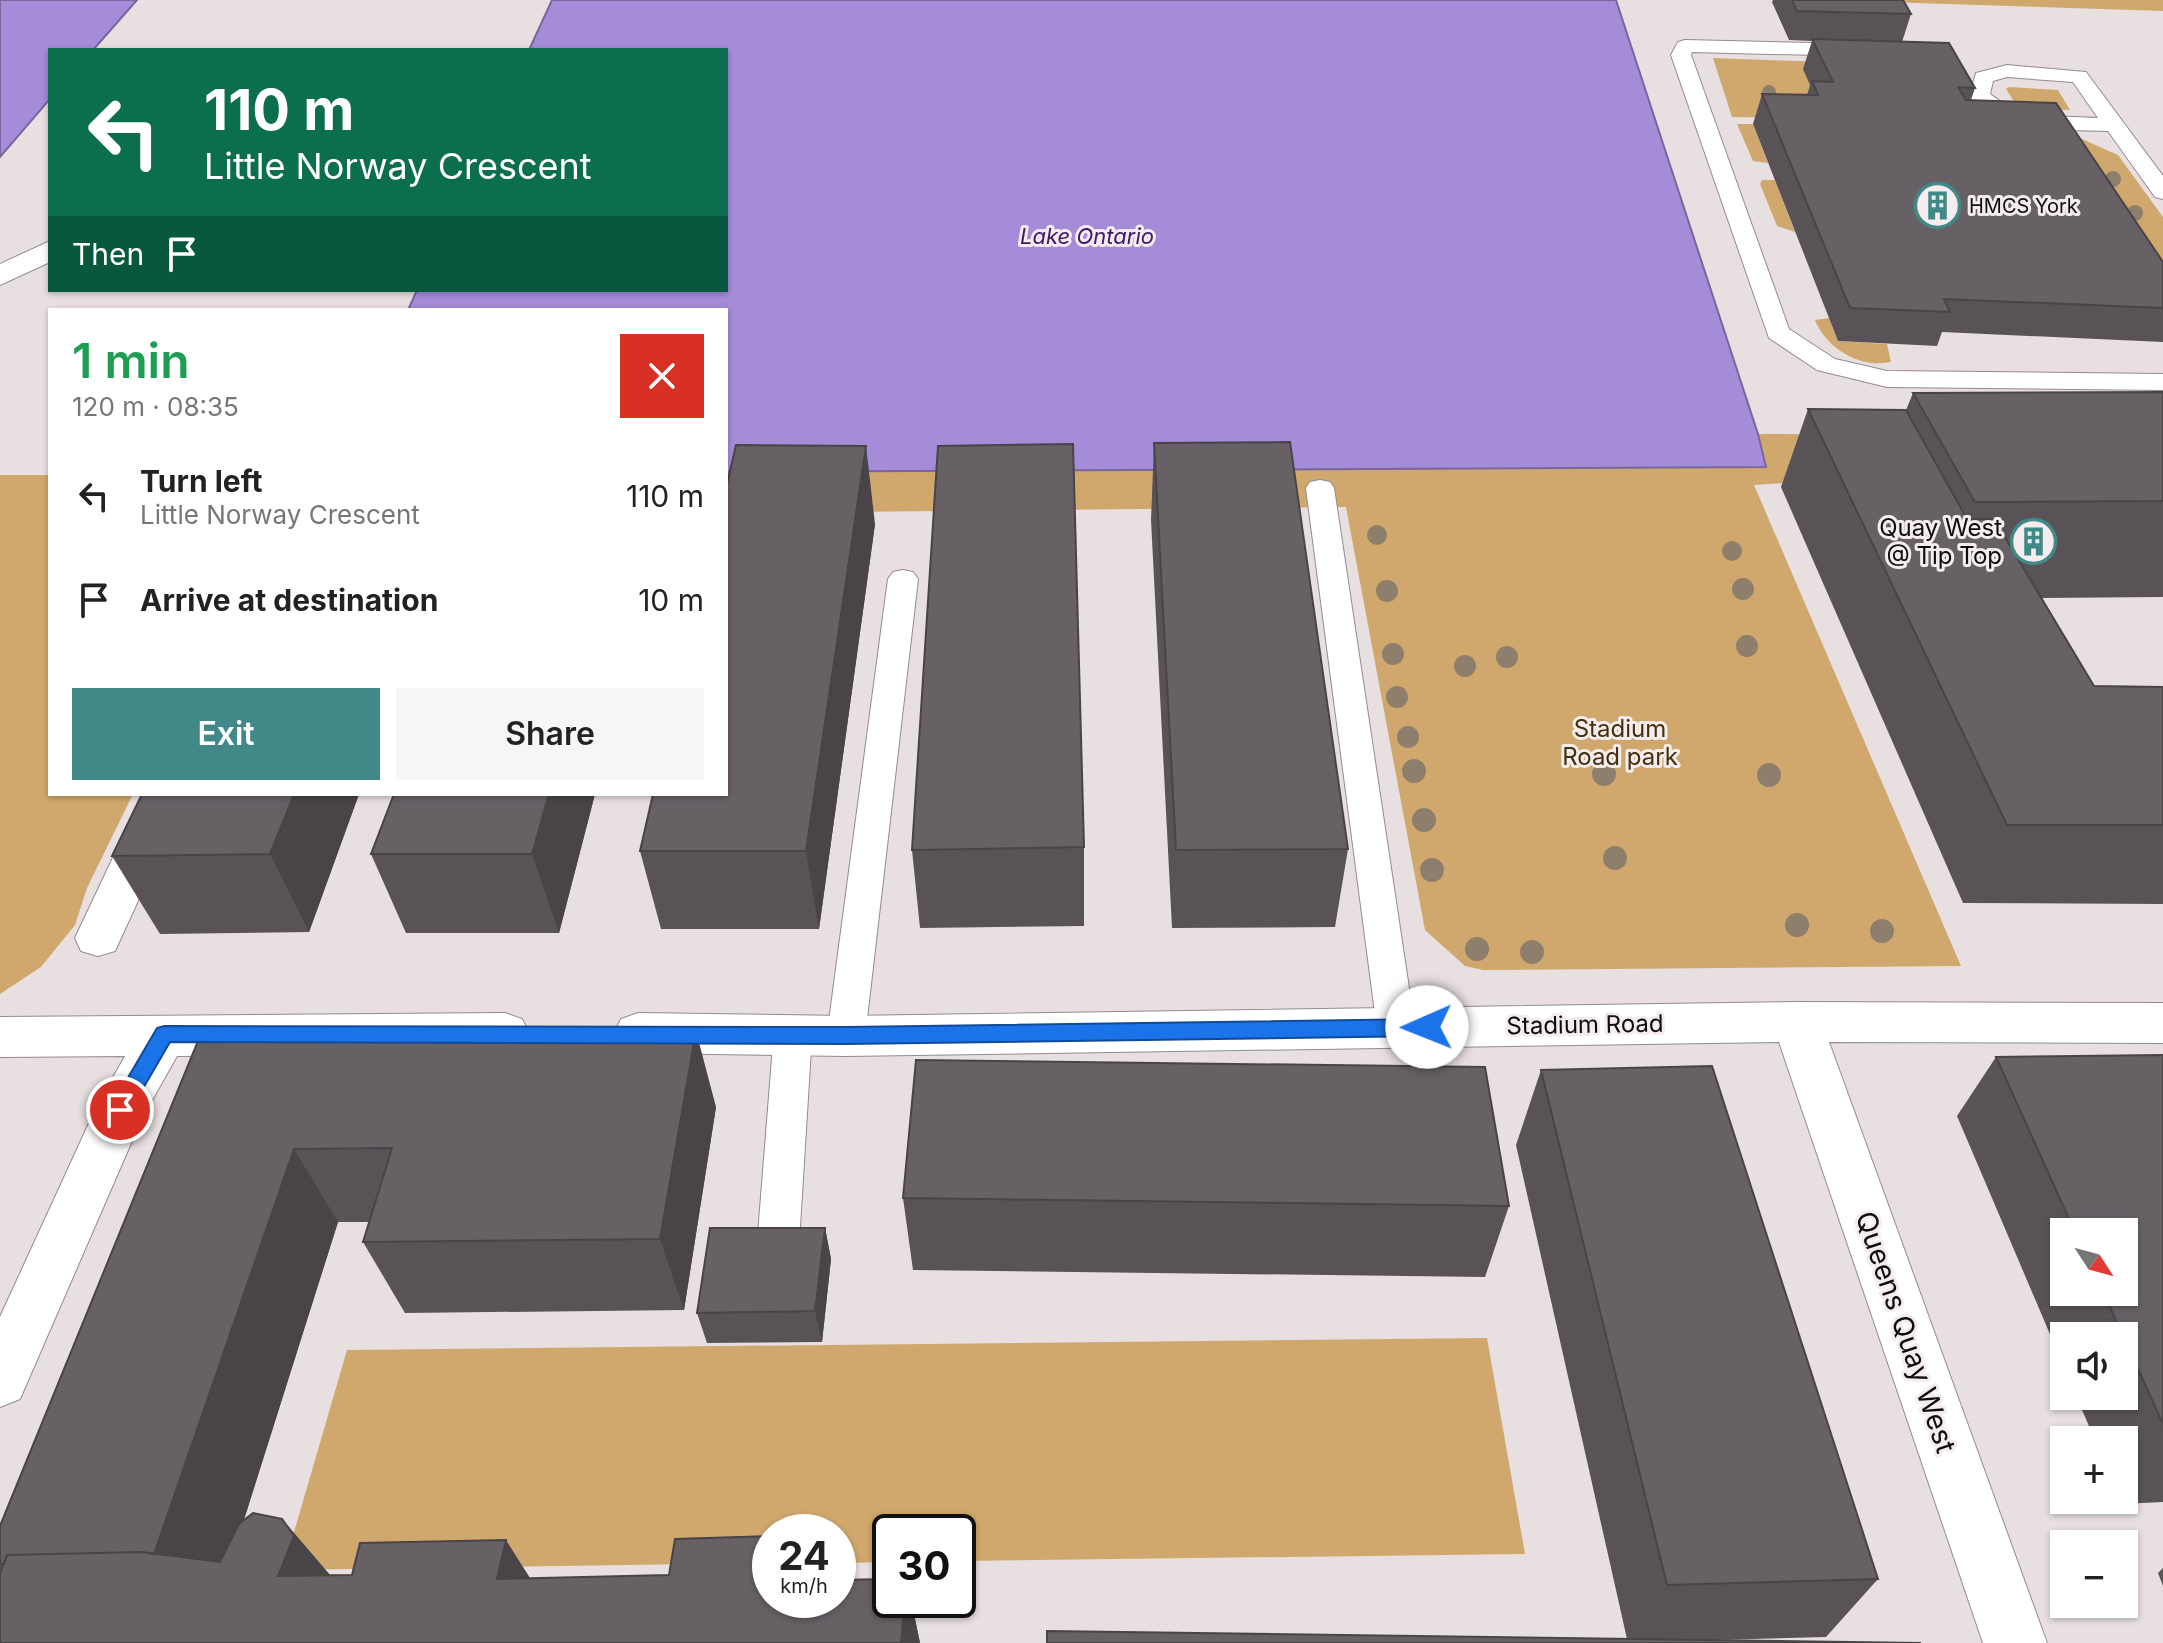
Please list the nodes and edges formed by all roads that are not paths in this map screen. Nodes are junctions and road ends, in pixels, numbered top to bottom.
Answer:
1 (1885, 51) edge
2 (2115, 125) junction
3 (2163, 192) edge
4 (48, 251) edge
5 (0, 276) edge
6 (2163, 382) edge
7 (1320, 488) dead end
8 (903, 579) dead end
9 (164, 796) edge
10 (98, 938) dead end
11 (1797, 1022) junction
12 (2163, 1023) edge
13 (1396, 1028) junction
14 (542, 1033) edge
15 (589, 1033) edge
16 (793, 1033) junction
17 (164, 1034) junction
18 (846, 1036) junction
19 (0, 1037) edge
20 (777, 1259) edge
21 (0, 1380) edge
22 (2015, 1643) edge

1 - 6 lane
2 - 2 lane
2 - 3 lane
4 - 5 street
7 - 13 lane
8 - 18 lane
9 - 10 street
11 - 12 street, Stadium Road
11 - 13 street, Stadium Road
11 - 22 street, Queens Quay West
13 - 18 street, Stadium Road
14 - 17 street
15 - 16 street, Stadium Road
16 - 18 street, Stadium Road
16 - 20 lane
17 - 19 street
17 - 21 street

